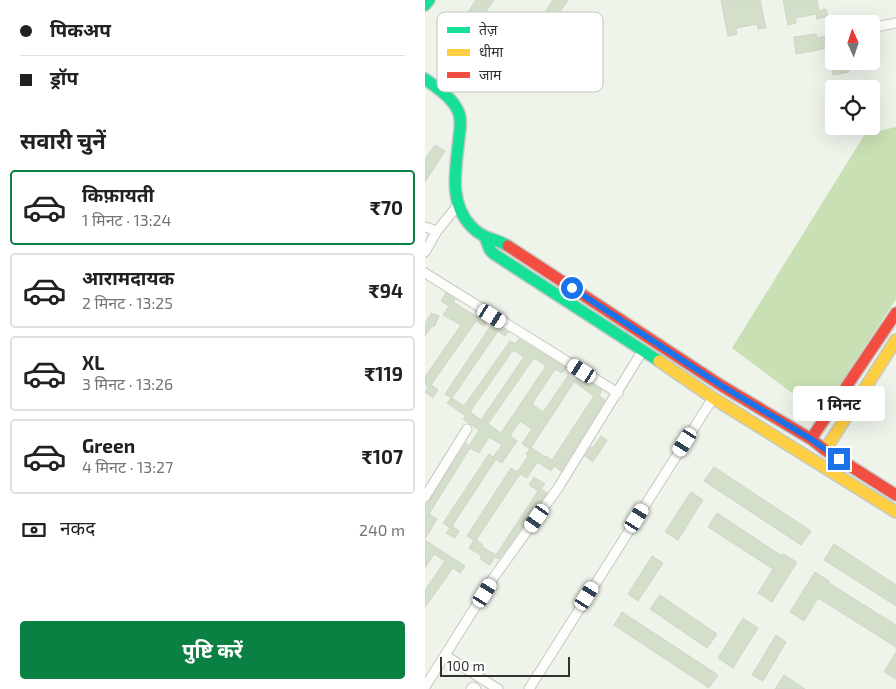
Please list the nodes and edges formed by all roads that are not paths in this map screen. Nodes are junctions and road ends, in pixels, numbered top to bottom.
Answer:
1 (429, 0) edge
2 (425, 5) edge
3 (896, 23) edge
4 (880, 26) edge
5 (425, 80) edge
6 (437, 88) edge
7 (443, 92) edge
8 (458, 205) junction
9 (425, 227) edge
10 (437, 231) junction
11 (485, 237) junction
12 (425, 252) edge
13 (425, 273) edge
14 (896, 313) edge
15 (896, 340) edge
16 (666, 349) junction
17 (643, 350) junction
18 (658, 360) junction
19 (618, 393) junction
20 (741, 397) junction
21 (713, 398) junction
22 (733, 411) junction
23 (467, 429) dead end
24 (811, 439) junction
25 (825, 450) junction
26 (896, 495) edge
27 (425, 496) edge
28 (896, 512) edge
29 (446, 656) junction
30 (425, 687) edge
31 (471, 689) edge
32 (476, 689) edge
33 (498, 689) edge
34 (529, 689) edge

1 - 2 street
3 - 4 street
5 - 6 street
7 - 8 street
8 - 10 street
8 - 11 street
9 - 10 street
10 - 12 street
11 - 16 street
11 - 17 street
13 - 19 street
14 - 24 street
15 - 25 street
16 - 18 street
16 - 20 street
17 - 18 street
17 - 19 street
18 - 21 street
19 - 29 street
20 - 22 street
20 - 24 street
21 - 22 street
21 - 34 street
22 - 28 street
23 - 27 street
24 - 25 street
25 - 26 street
29 - 30 street
29 - 33 street
31 - 32 street

